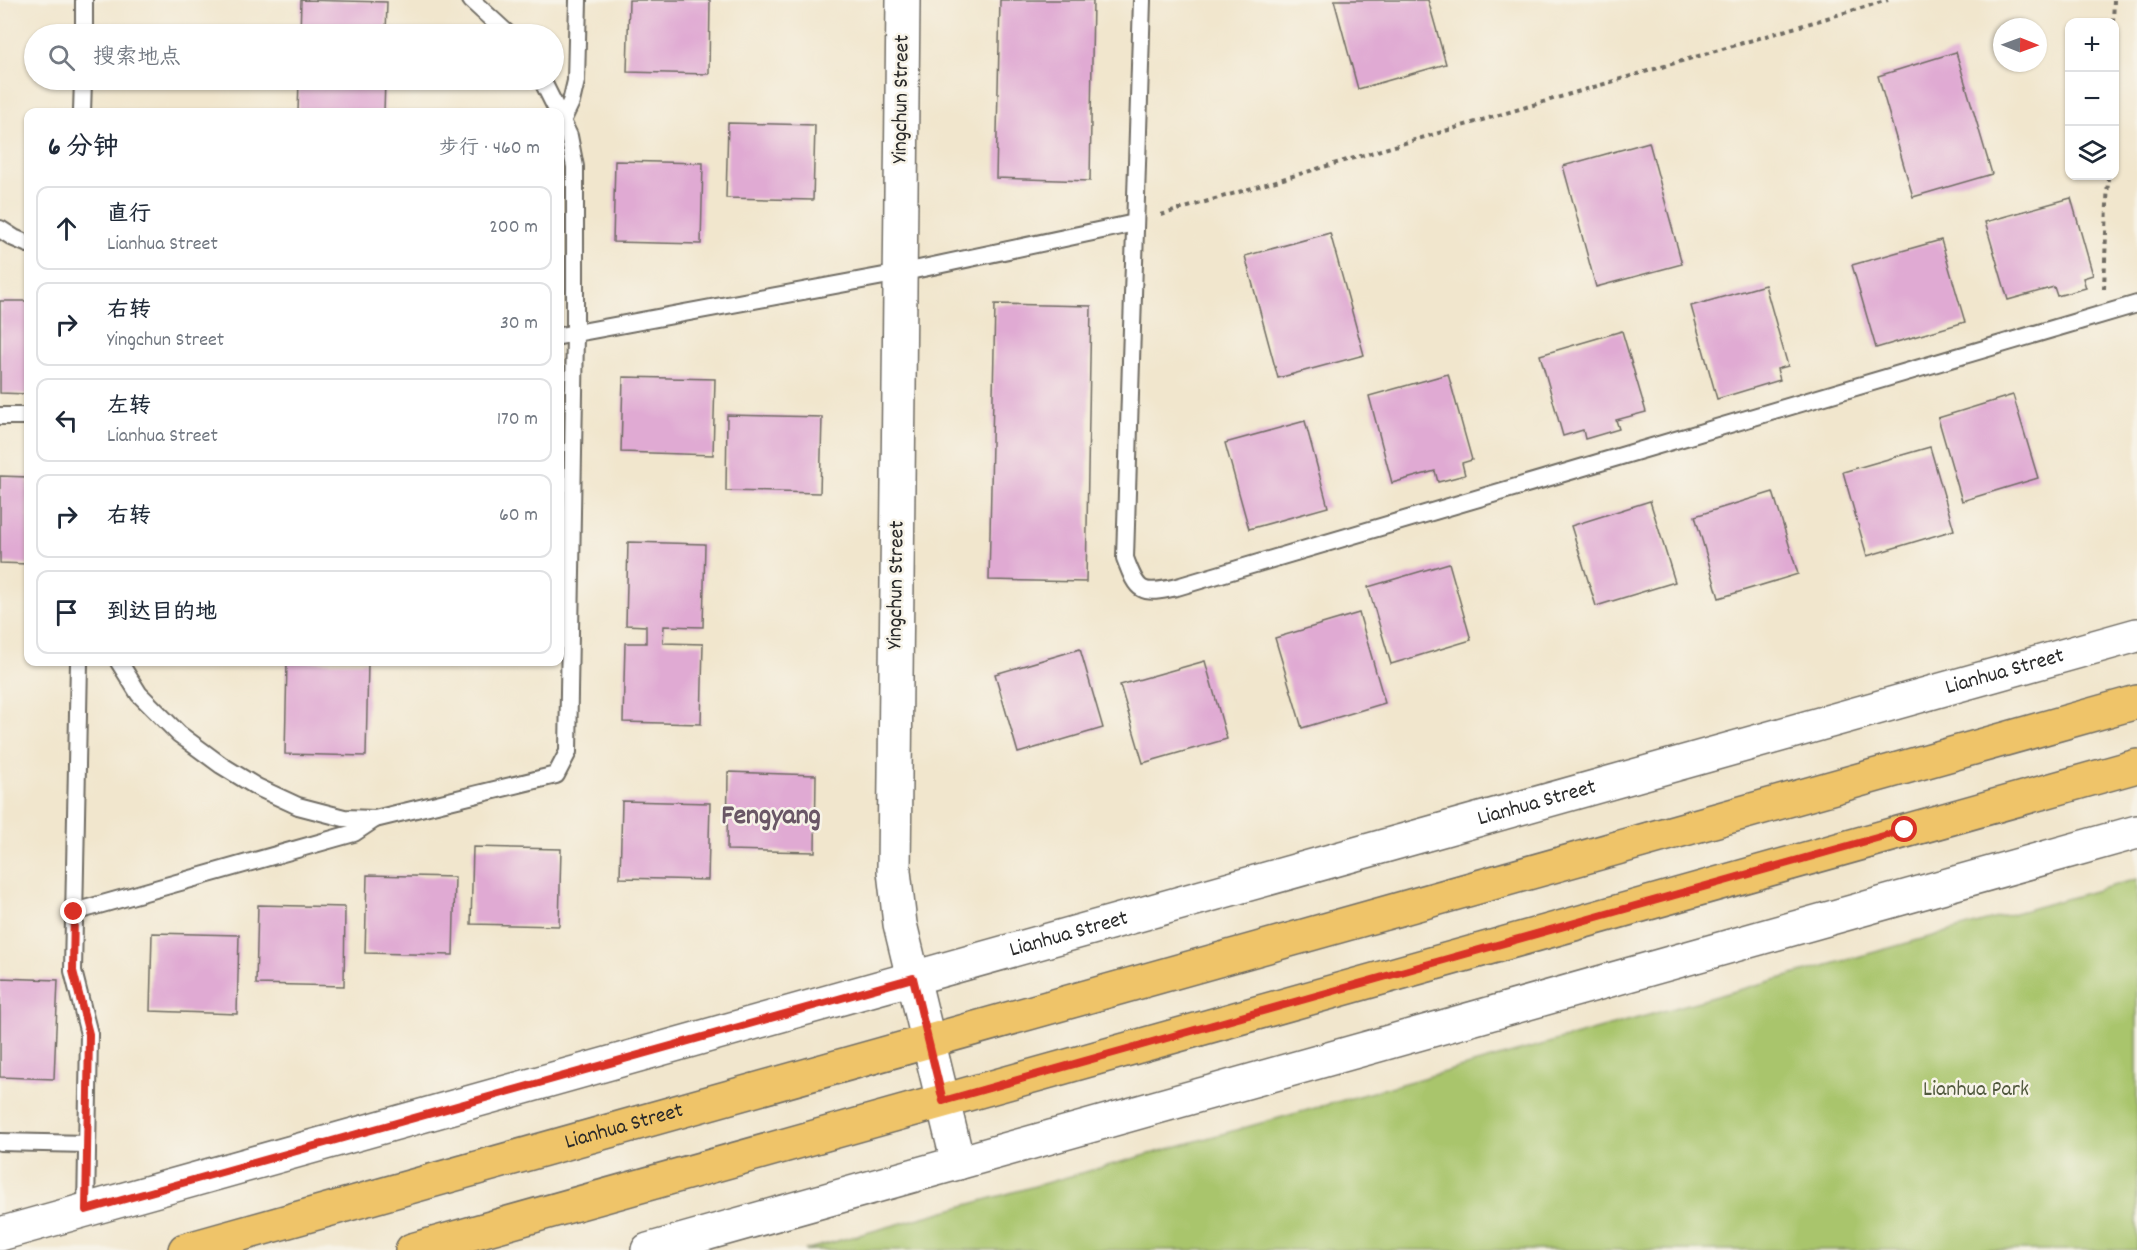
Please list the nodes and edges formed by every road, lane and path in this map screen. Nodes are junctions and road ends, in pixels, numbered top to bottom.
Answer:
1 (84, 0) edge
2 (471, 0) edge
3 (578, 0) edge
4 (903, 0) edge
5 (1142, 0) edge
6 (1888, 0) edge
7 (2114, 0) edge
8 (2113, 18) edge
9 (84, 24) edge
10 (497, 24) edge
11 (83, 90) edge
12 (547, 90) edge
13 (82, 108) edge
14 (556, 108) edge
15 (564, 112) edge
16 (564, 125) edge
17 (2108, 180) edge
18 (1135, 223) junction
19 (0, 229) edge
20 (24, 242) edge
21 (900, 273) junction
22 (2137, 304) edge
23 (2103, 314) junction
24 (567, 334) edge
25 (0, 416) edge
26 (24, 416) edge
27 (2137, 635) edge
28 (79, 666) edge
29 (122, 666) edge
30 (2137, 702) edge
31 (2137, 766) edge
32 (375, 819) junction
33 (2137, 832) edge
34 (74, 912) junction
35 (913, 978) junction
36 (928, 1041) junction
37 (943, 1101) junction
38 (0, 1142) edge
39 (87, 1144) junction
40 (958, 1163) junction
41 (86, 1210) junction
42 (0, 1234) edge
43 (185, 1250) edge
44 (412, 1250) edge
45 (648, 1250) edge

1 - 9 lane
2 - 10 lane
3 - 15 lane
4 - 21 street, Yingchun Street
5 - 18 lane
6 - 18 path
7 - 8 path
11 - 13 lane
12 - 14 lane
16 - 24 lane
17 - 23 path
18 - 21 lane
18 - 23 lane
19 - 20 lane
21 - 24 lane
21 - 35 street, Yingchun Street
22 - 23 lane
24 - 32 lane
25 - 26 lane
27 - 35 street, Lianhua Street
28 - 34 lane
29 - 32 lane
30 - 36 main road, Lianhua Street
31 - 37 main road
32 - 34 lane
33 - 40 street
34 - 39 lane
35 - 36 street, Yingchun Street
35 - 41 street, Lianhua Street
36 - 37 street, Yingchun Street
36 - 43 main road, Lianhua Street
37 - 40 street, Yingchun Street
37 - 44 main road
38 - 39 lane
39 - 41 lane
40 - 45 street
41 - 42 street, Lianhua Street

